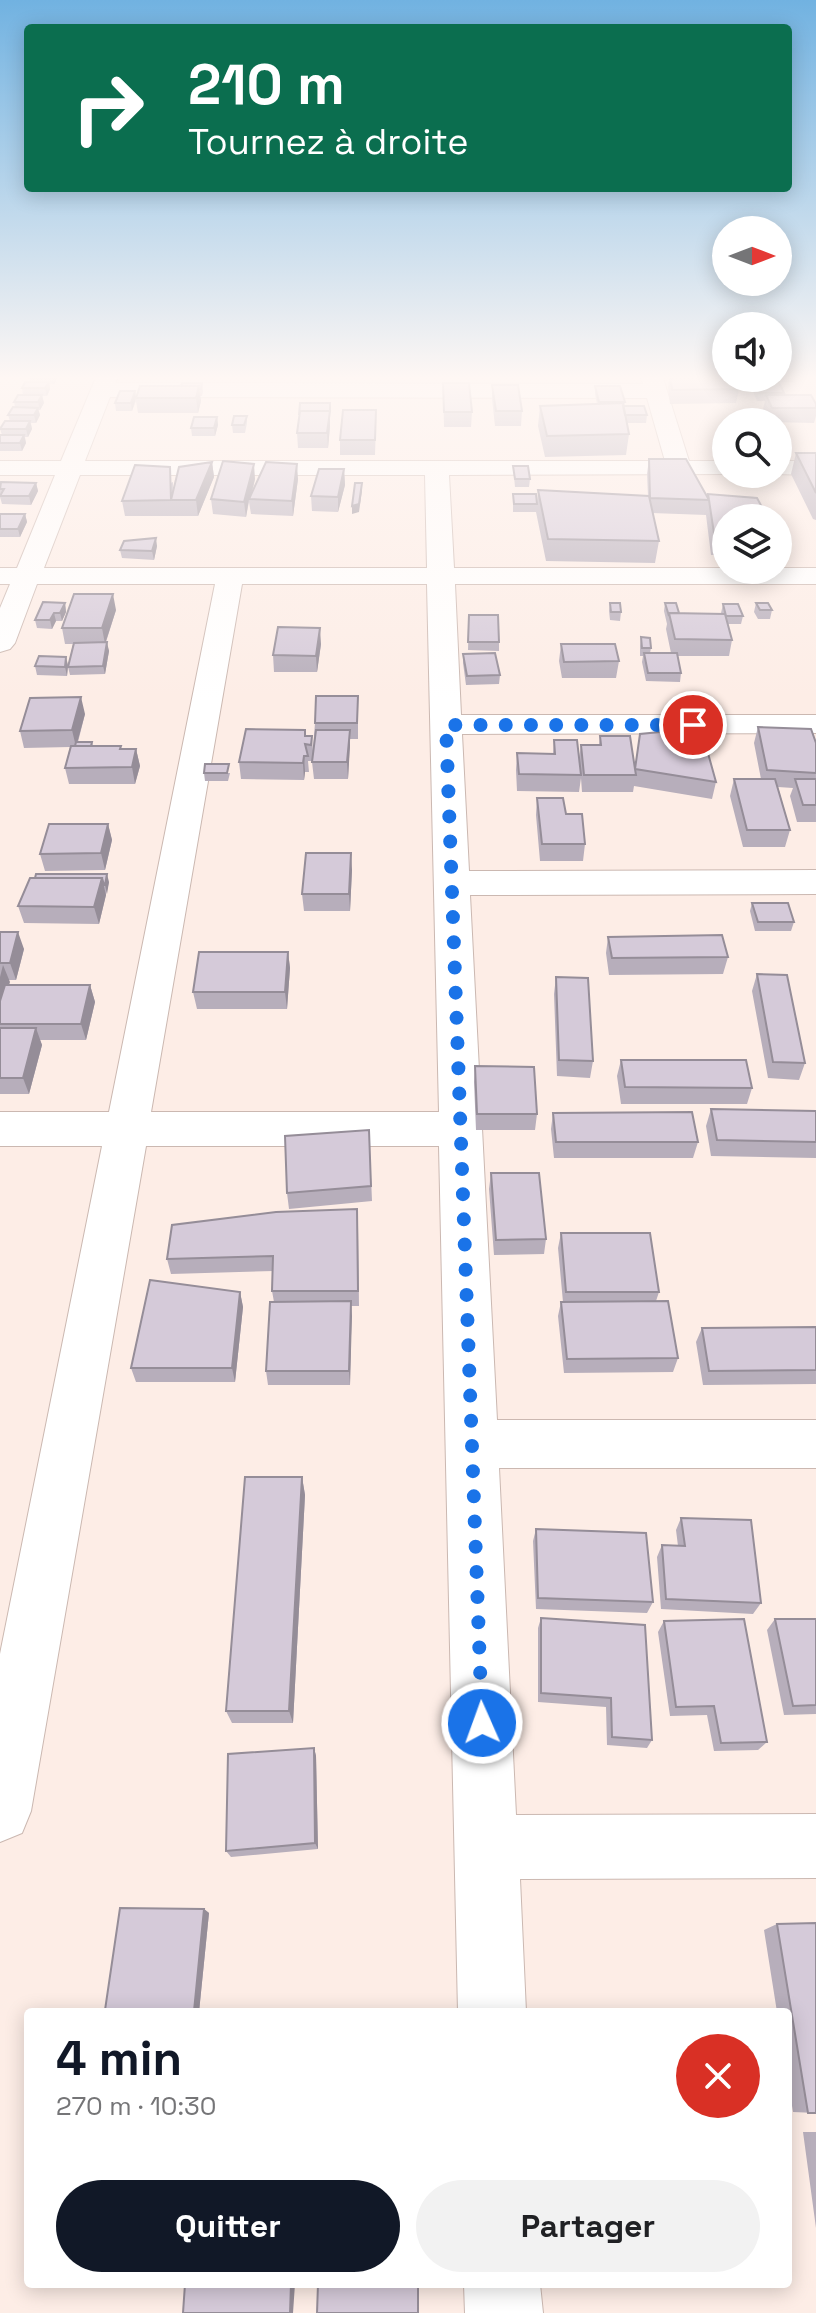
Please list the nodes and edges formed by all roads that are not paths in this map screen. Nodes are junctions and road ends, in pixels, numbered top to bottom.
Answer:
1 (62, 483) edge
2 (438, 483) edge
3 (14, 576) edge
4 (230, 576) junction
5 (441, 576) junction
6 (816, 576) edge
7 (0, 643) edge
8 (816, 724) edge
9 (446, 725) junction
10 (816, 882) edge
11 (452, 883) junction
12 (0, 1129) edge
13 (127, 1129) junction
14 (461, 1129) junction
15 (472, 1444) junction
16 (816, 1444) edge
17 (0, 1811) edge
18 (816, 1846) edge
19 (486, 1847) junction
20 (492, 2008) edge
21 (502, 2288) edge
22 (504, 2313) edge

1 - 3 street
2 - 5 street
3 - 4 street
3 - 7 street
4 - 5 street
4 - 13 street
5 - 6 street
5 - 9 street
8 - 9 street
9 - 11 street
10 - 11 street
11 - 14 street
12 - 13 street
13 - 14 street
13 - 17 street
14 - 15 street
15 - 16 street
15 - 19 street
18 - 19 street
19 - 20 street
21 - 22 street

